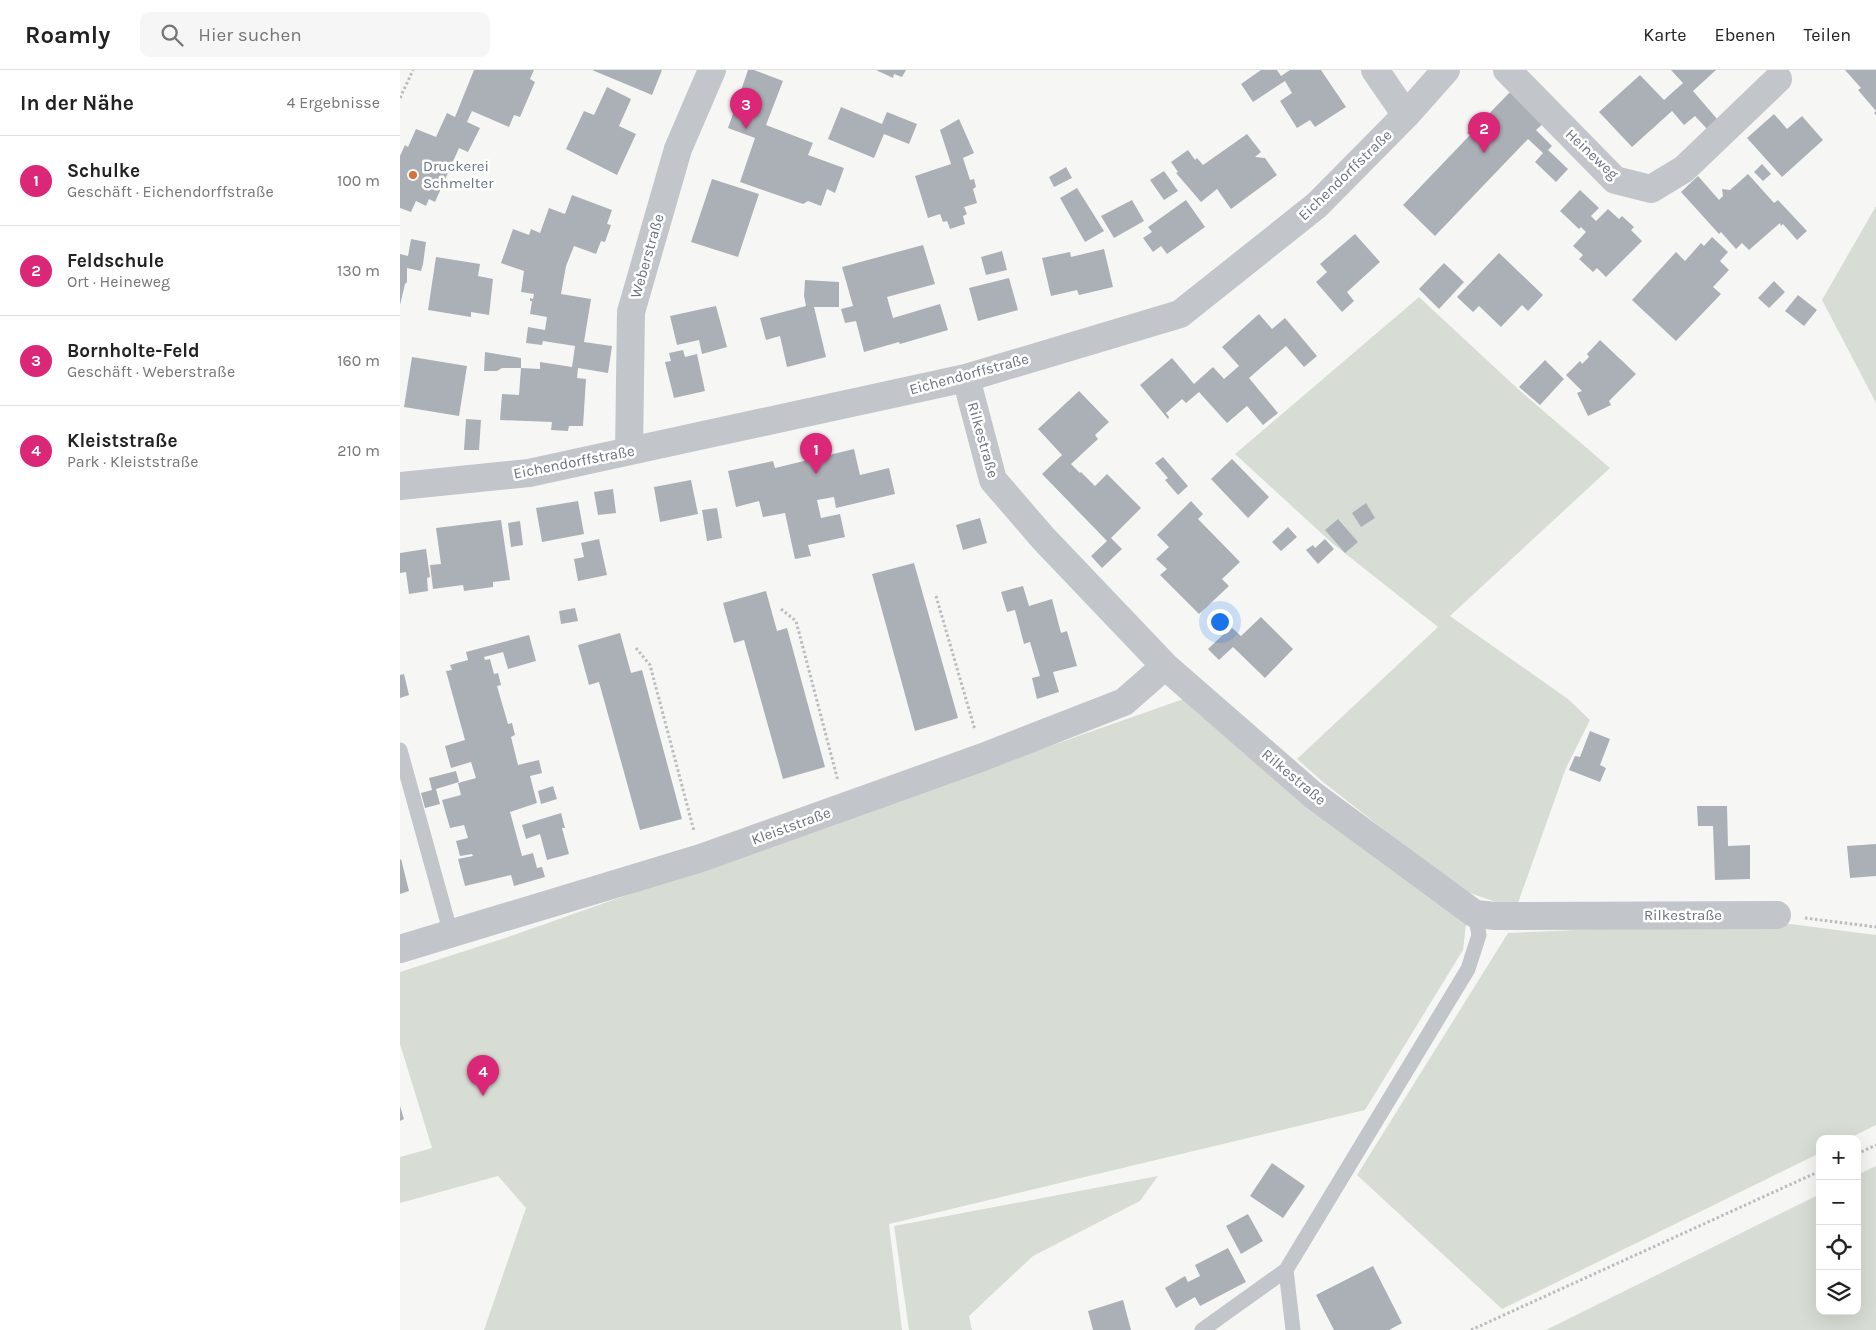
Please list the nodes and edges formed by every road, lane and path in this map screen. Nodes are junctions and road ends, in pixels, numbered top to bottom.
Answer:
1 (413, 70) edge
2 (712, 70) edge
3 (1375, 70) edge
4 (1446, 70) edge
5 (1507, 70) edge
6 (1778, 80) dead end
7 (400, 98) edge
8 (1406, 116) junction
9 (966, 378) junction
10 (629, 451) junction
11 (400, 486) edge
12 (936, 596) dead end
13 (781, 609) dead end
14 (636, 648) dead end
15 (1165, 666) junction
16 (400, 750) edge
17 (983, 757) junction
18 (845, 807) junction
19 (701, 858) junction
20 (1475, 914) junction
21 (1777, 915) joint
22 (1876, 927) edge
23 (451, 934) junction
24 (400, 949) edge
25 (1876, 1145) edge
26 (1861, 1152) edge
27 (1816, 1173) edge
28 (1286, 1270) junction
29 (1202, 1330) edge
30 (1293, 1330) edge
31 (1471, 1330) edge

1 - 7 path
2 - 10 street, Weberstraße
3 - 8 street
4 - 8 street, Eichendorffstraße
5 - 6 street, Heineweg
8 - 9 street, Eichendorffstraße
9 - 10 street, Eichendorffstraße
9 - 15 street, Rilkestraße
10 - 11 street, Eichendorffstraße
12 - 17 path
13 - 18 path
14 - 19 path
15 - 17 street, Kleiststraße
15 - 20 street, Rilkestraße
16 - 23 lane
17 - 18 street, Kleiststraße
18 - 19 street, Kleiststraße
19 - 23 street, Kleiststraße
20 - 21 street, Rilkestraße
20 - 28 lane
21 - 22 path
23 - 24 street, Kleiststraße
25 - 26 path
27 - 31 path
28 - 29 lane
28 - 30 lane

